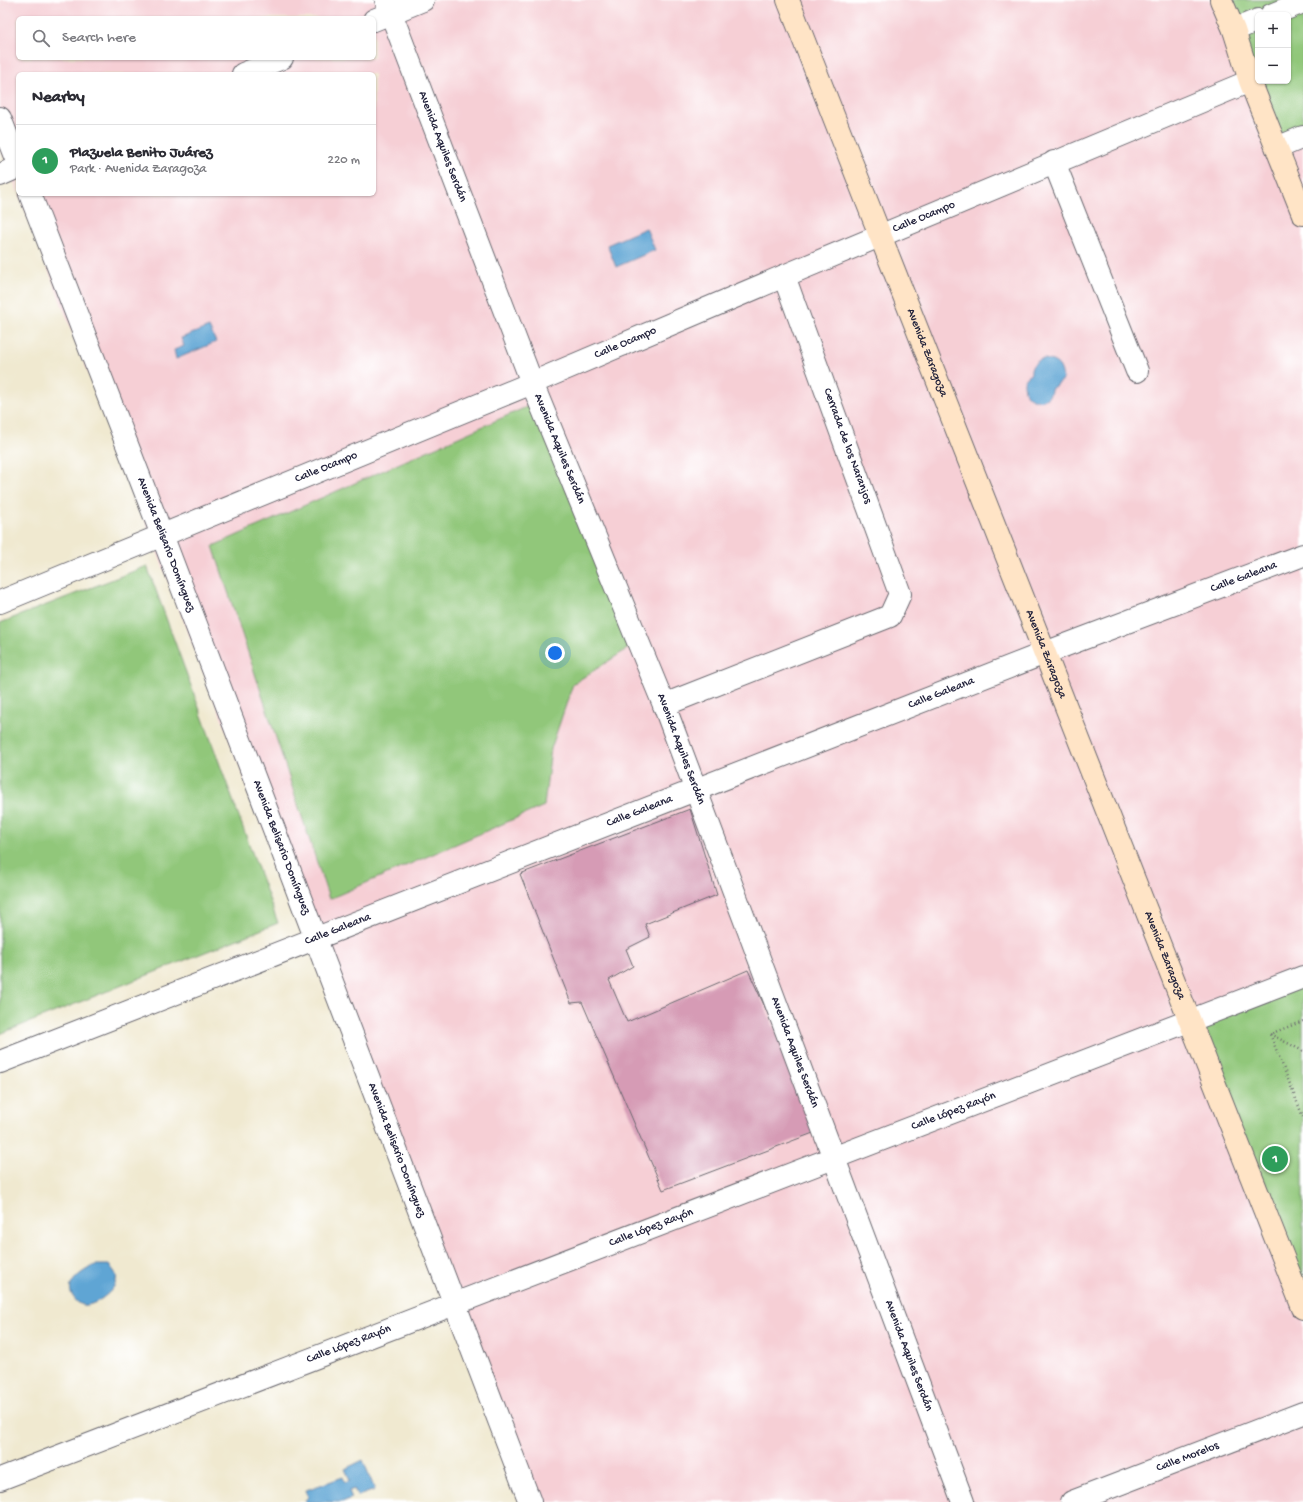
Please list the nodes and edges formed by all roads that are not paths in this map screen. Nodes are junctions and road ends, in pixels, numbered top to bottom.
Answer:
1 (423, 0) edge
2 (788, 0) edge
3 (1221, 0) edge
4 (1303, 2) edge
5 (384, 11) edge
6 (1278, 12) edge
7 (1255, 21) edge
8 (1234, 30) junction
9 (277, 60) edge
10 (248, 72) edge
11 (1250, 81) junction
12 (0, 118) edge
13 (1303, 137) edge
14 (1277, 148) junction
15 (16, 159) edge
16 (1054, 162) junction
17 (16, 168) edge
18 (0, 174) edge
19 (31, 196) edge
20 (1303, 214) edge
21 (880, 235) junction
22 (784, 276) junction
23 (1137, 371) dead end
24 (532, 383) junction
25 (162, 535) junction
26 (1303, 555) edge
27 (0, 602) edge
28 (1045, 653) junction
29 (664, 705) junction
30 (696, 790) junction
31 (316, 939) junction
32 (1303, 977) edge
33 (1189, 1021) junction
34 (0, 1062) edge
35 (834, 1158) junction
36 (455, 1304) junction
37 (1303, 1308) edge
38 (1303, 1413) edge
39 (0, 1479) edge
40 (530, 1502) edge
41 (963, 1502) edge
42 (1072, 1502) edge

1 - 5 street
2 - 21 street, Avenida Zaragoza
3 - 8 street
4 - 6 street
5 - 24 street, Avenida Aquiles Serdán
7 - 8 street
8 - 11 street
9 - 10 street
11 - 14 street
11 - 16 street, Calle Ocampo
12 - 15 street
13 - 14 street
14 - 20 street
16 - 21 street, Calle Ocampo
16 - 23 street
17 - 18 street
19 - 25 street, Avenida Belisario Domínguez
21 - 22 street, Calle Ocampo
21 - 28 street, Avenida Zaragoza
22 - 24 street, Calle Ocampo
22 - 29 street, Cerrada de los Naranjos
24 - 25 street, Calle Ocampo
24 - 29 street, Avenida Aquiles Serdán
25 - 27 street, Calle Ocampo
25 - 31 street, Avenida Belisario Domínguez
26 - 28 street, Calle Galeana
28 - 30 street, Calle Galeana
28 - 33 street, Avenida Zaragoza
29 - 30 street, Avenida Aquiles Serdán
30 - 31 street, Calle Galeana
30 - 35 street, Avenida Aquiles Serdán
31 - 34 street, Calle Galeana
31 - 36 street, Avenida Belisario Domínguez
32 - 33 street, Calle López Rayón
33 - 35 street, Calle López Rayón
33 - 37 street, Avenida Zaragoza
35 - 36 street, Calle López Rayón
35 - 41 street, Avenida Aquiles Serdán
36 - 39 street, Calle López Rayón
36 - 40 street, Avenida Belisario Domínguez
38 - 42 street, Calle Morelos

